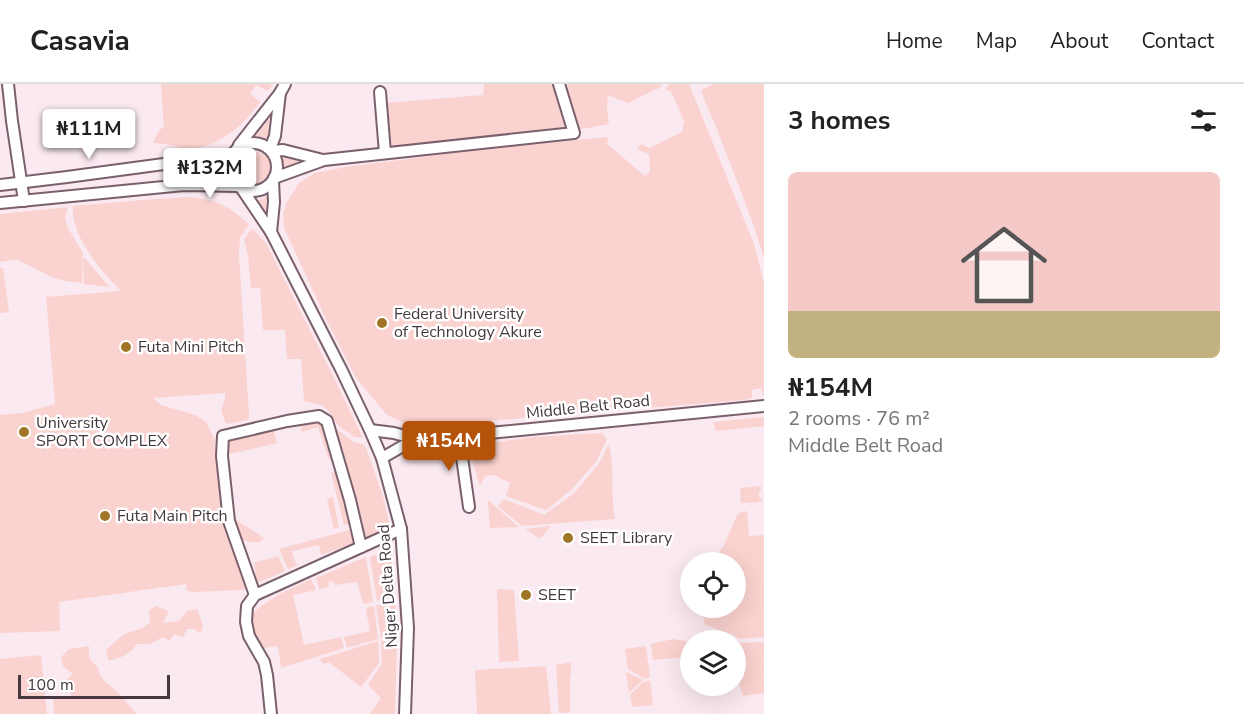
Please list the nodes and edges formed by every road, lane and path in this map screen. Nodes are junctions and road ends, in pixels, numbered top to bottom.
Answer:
1 (8, 84) edge
2 (559, 84) edge
3 (283, 89) edge
4 (380, 92) dead end
5 (271, 150) junction
6 (234, 151) junction
7 (385, 153) junction
8 (324, 160) junction
9 (274, 180) junction
10 (21, 183) junction
11 (0, 185) edge
12 (239, 187) junction
13 (24, 201) junction
14 (0, 203) edge
15 (271, 232) junction
16 (764, 406) edge
17 (370, 430) junction
18 (459, 436) junction
19 (415, 439) junction
20 (382, 458) junction
21 (468, 507) dead end
22 (401, 529) junction
23 (361, 547) junction
24 (255, 595) junction
25 (271, 714) edge
26 (405, 714) edge

1 - 10 street
2 - 7 street
3 - 5 street
3 - 6 street
4 - 7 street
5 - 6 street
5 - 8 street
5 - 9 street
6 - 10 street
6 - 12 street
7 - 8 street
8 - 9 street
9 - 12 street
9 - 15 street
10 - 11 street
10 - 13 street
12 - 13 street
12 - 15 street, Niger Delta Road
13 - 14 street
15 - 17 street, Niger Delta Road
16 - 18 street, Middle Belt Road
17 - 19 street, Middle Belt Road
17 - 20 street, Niger Delta Road
18 - 19 street, Middle Belt Road
18 - 21 street
19 - 20 street, Middle Belt Road
20 - 22 street, Niger Delta Road
22 - 23 street
22 - 26 street, Niger Delta Road
23 - 24 street
23 - 24 street
24 - 25 street

